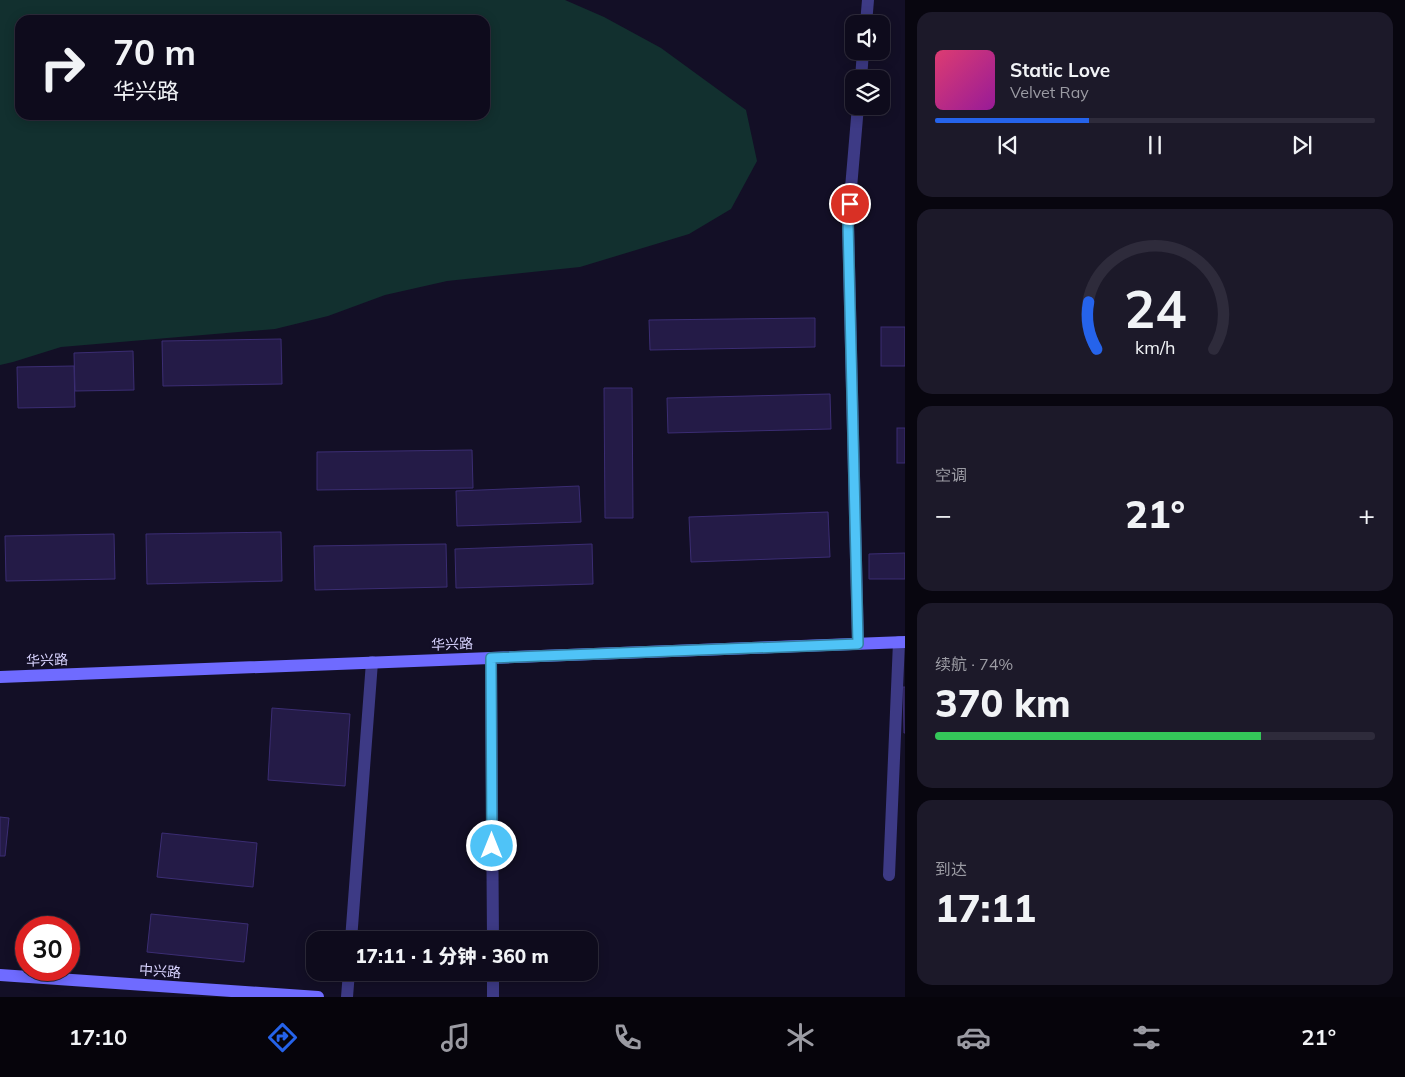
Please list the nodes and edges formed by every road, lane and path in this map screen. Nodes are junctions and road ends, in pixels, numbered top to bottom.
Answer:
1 (868, 0) edge
2 (867, 15) edge
3 (857, 115) edge
4 (902, 642) edge
5 (858, 644) junction
6 (491, 658) junction
7 (372, 662) junction
8 (0, 677) edge
9 (889, 875) dead end
10 (352, 931) edge
11 (492, 931) edge
12 (0, 975) edge
13 (348, 981) edge
14 (493, 981) edge
15 (318, 997) edge
16 (347, 997) edge
17 (493, 997) edge

1 - 2 street
3 - 5 street
4 - 5 main road, 华兴路
4 - 9 street
5 - 6 main road, 华兴路
6 - 7 main road, 华兴路
6 - 11 street
7 - 8 main road, 华兴路
7 - 10 street
12 - 15 main road, 中兴路
13 - 16 street
14 - 17 street

